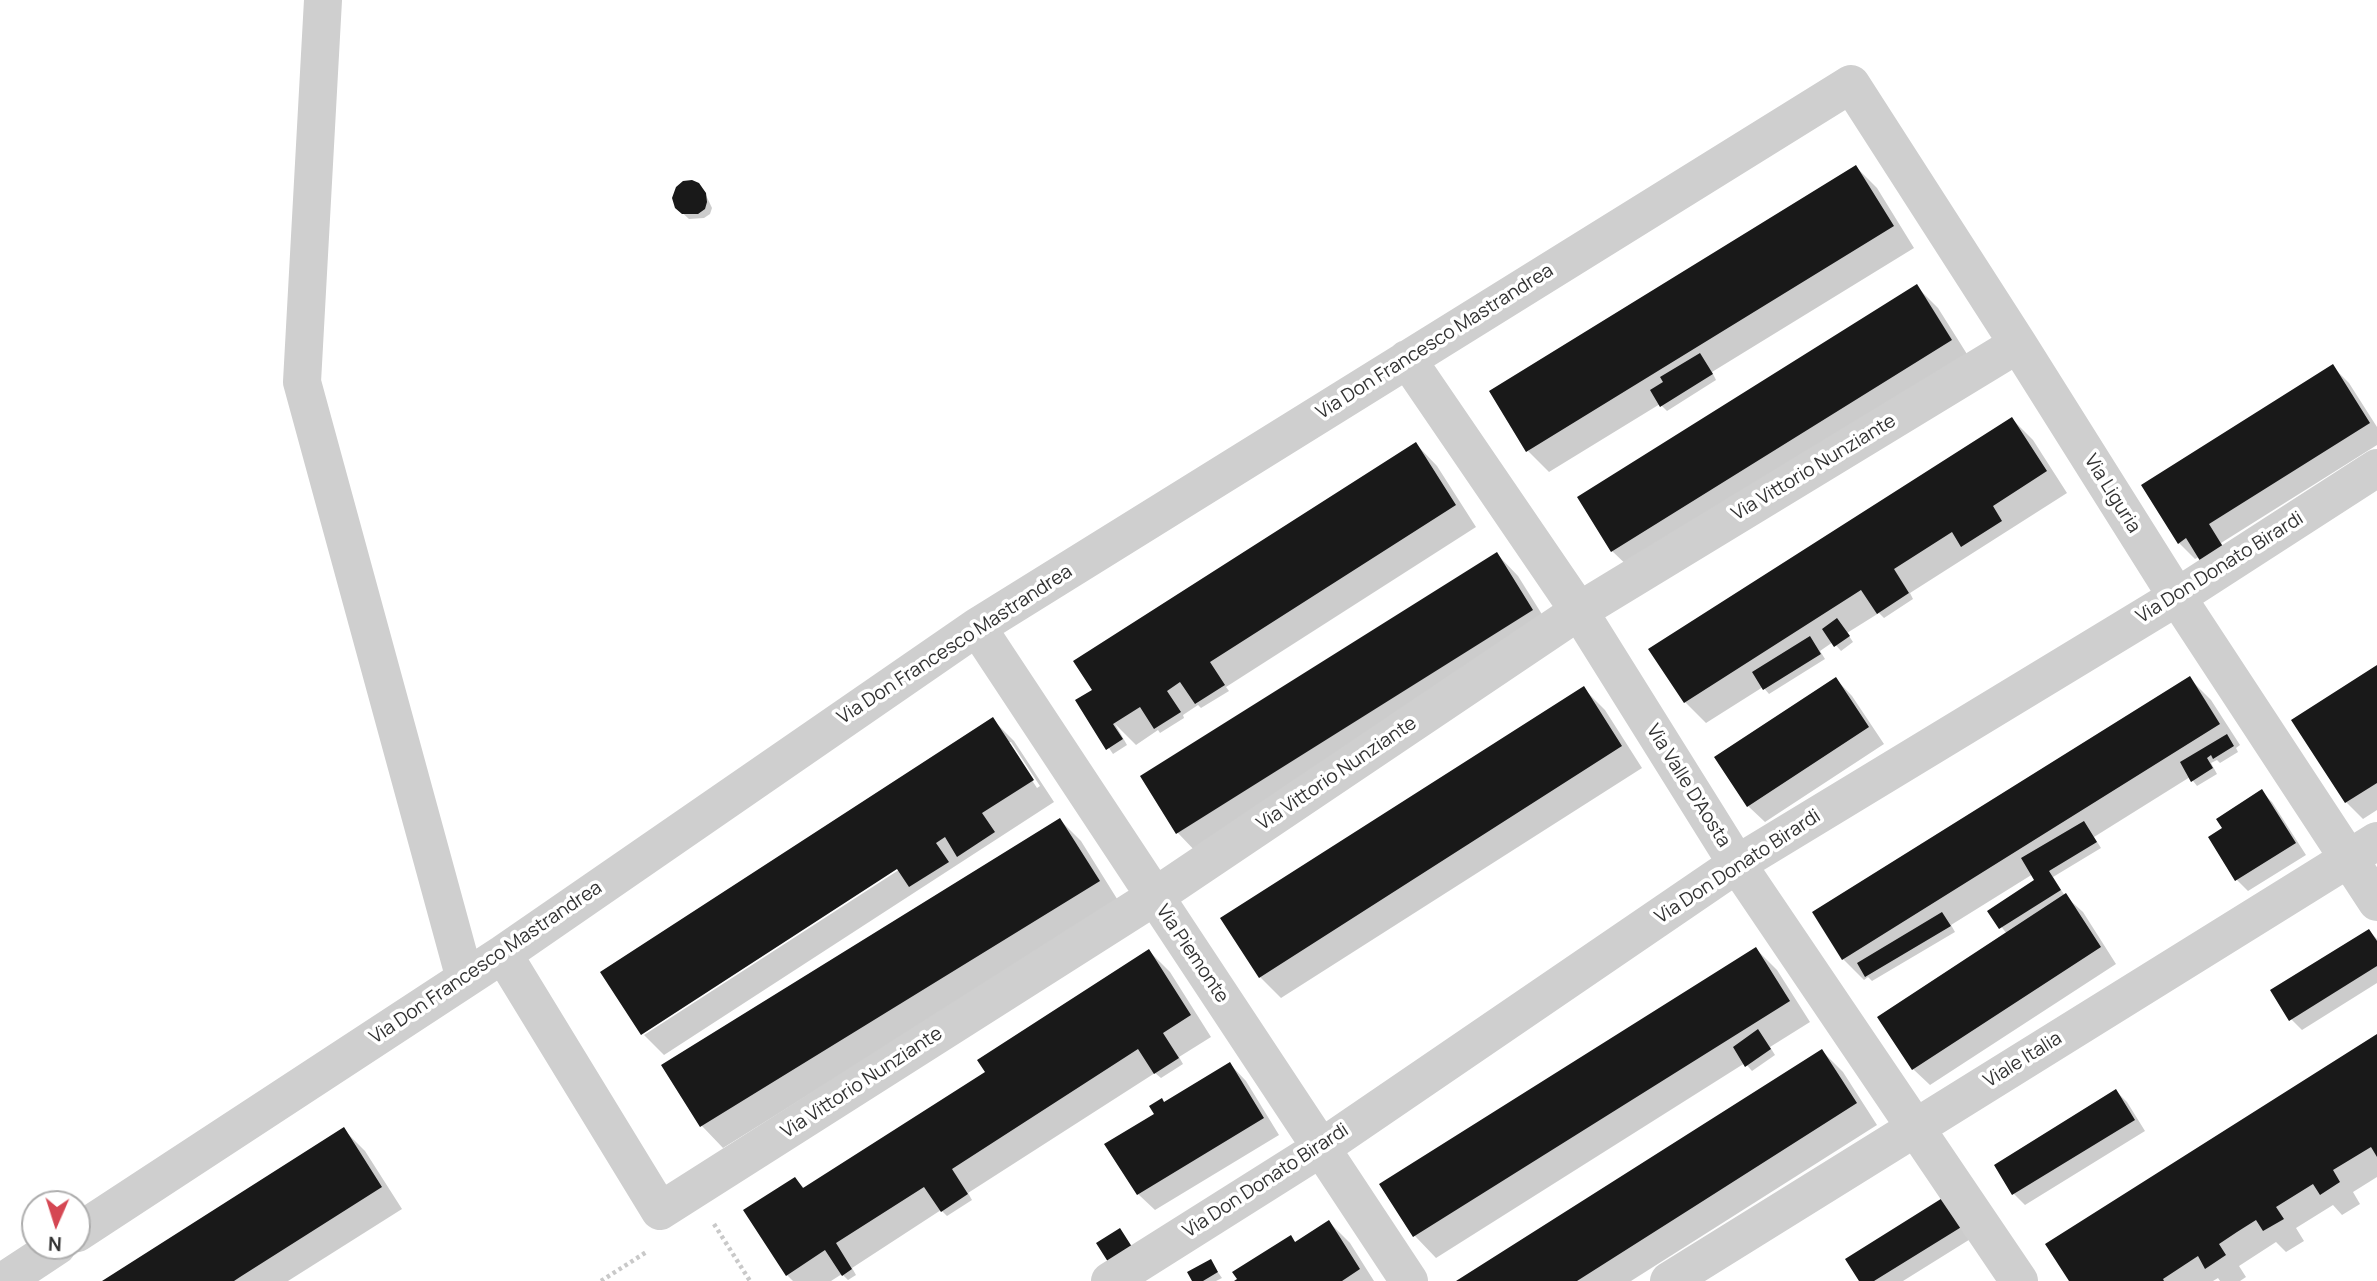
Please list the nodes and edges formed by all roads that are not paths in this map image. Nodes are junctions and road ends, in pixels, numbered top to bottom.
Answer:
1 (323, 0) edge
2 (1851, 84) joint
3 (2018, 344) junction
4 (1407, 359) junction
5 (2377, 468) edge
6 (2177, 597) junction
7 (1579, 611) junction
8 (977, 627) junction
9 (2363, 850) edge
10 (1737, 864) junction
11 (1154, 897) junction
12 (2377, 902) edge
13 (503, 954) junction
14 (465, 979) junction
15 (1915, 1127) junction
16 (1321, 1147) junction
17 (91, 1224) edge
18 (36, 1260) edge
19 (4, 1281) edge
20 (1110, 1281) edge
21 (1409, 1281) edge
22 (1670, 1281) edge
23 (2020, 1281) edge

1 - 14 street
2 - 3 street, Via Liguria
2 - 4 street, Via Don Francesco Mastrandrea
3 - 6 street, Via Liguria
3 - 7 street, Via Vittorio Nunziante
4 - 7 street, Via Valle D'Aosta
4 - 8 street, Via Don Francesco Mastrandrea
5 - 6 street, Via Don Donato Birardi
6 - 9 street, Via Liguria
6 - 10 street, Via Don Donato Birardi
7 - 10 street, Via Valle D'Aosta
7 - 11 street, Via Vittorio Nunziante
8 - 11 street, Via Piemonte
8 - 13 street, Via Don Francesco Mastrandrea
9 - 12 street, Via Liguria
9 - 15 street, Viale Italia
10 - 15 street, Via Valle D'Aosta
10 - 16 street, Via Don Donato Birardi
11 - 13 street, Via Vittorio Nunziante
11 - 16 street, Via Piemonte
13 - 14 street, Via Don Francesco Mastrandrea
14 - 17 street, Via Don Francesco Mastrandrea
15 - 22 street, Viale Italia
15 - 23 street, Via Valle D'Aosta
16 - 20 street, Via Don Donato Birardi
16 - 21 street, Via Piemonte
18 - 19 street

